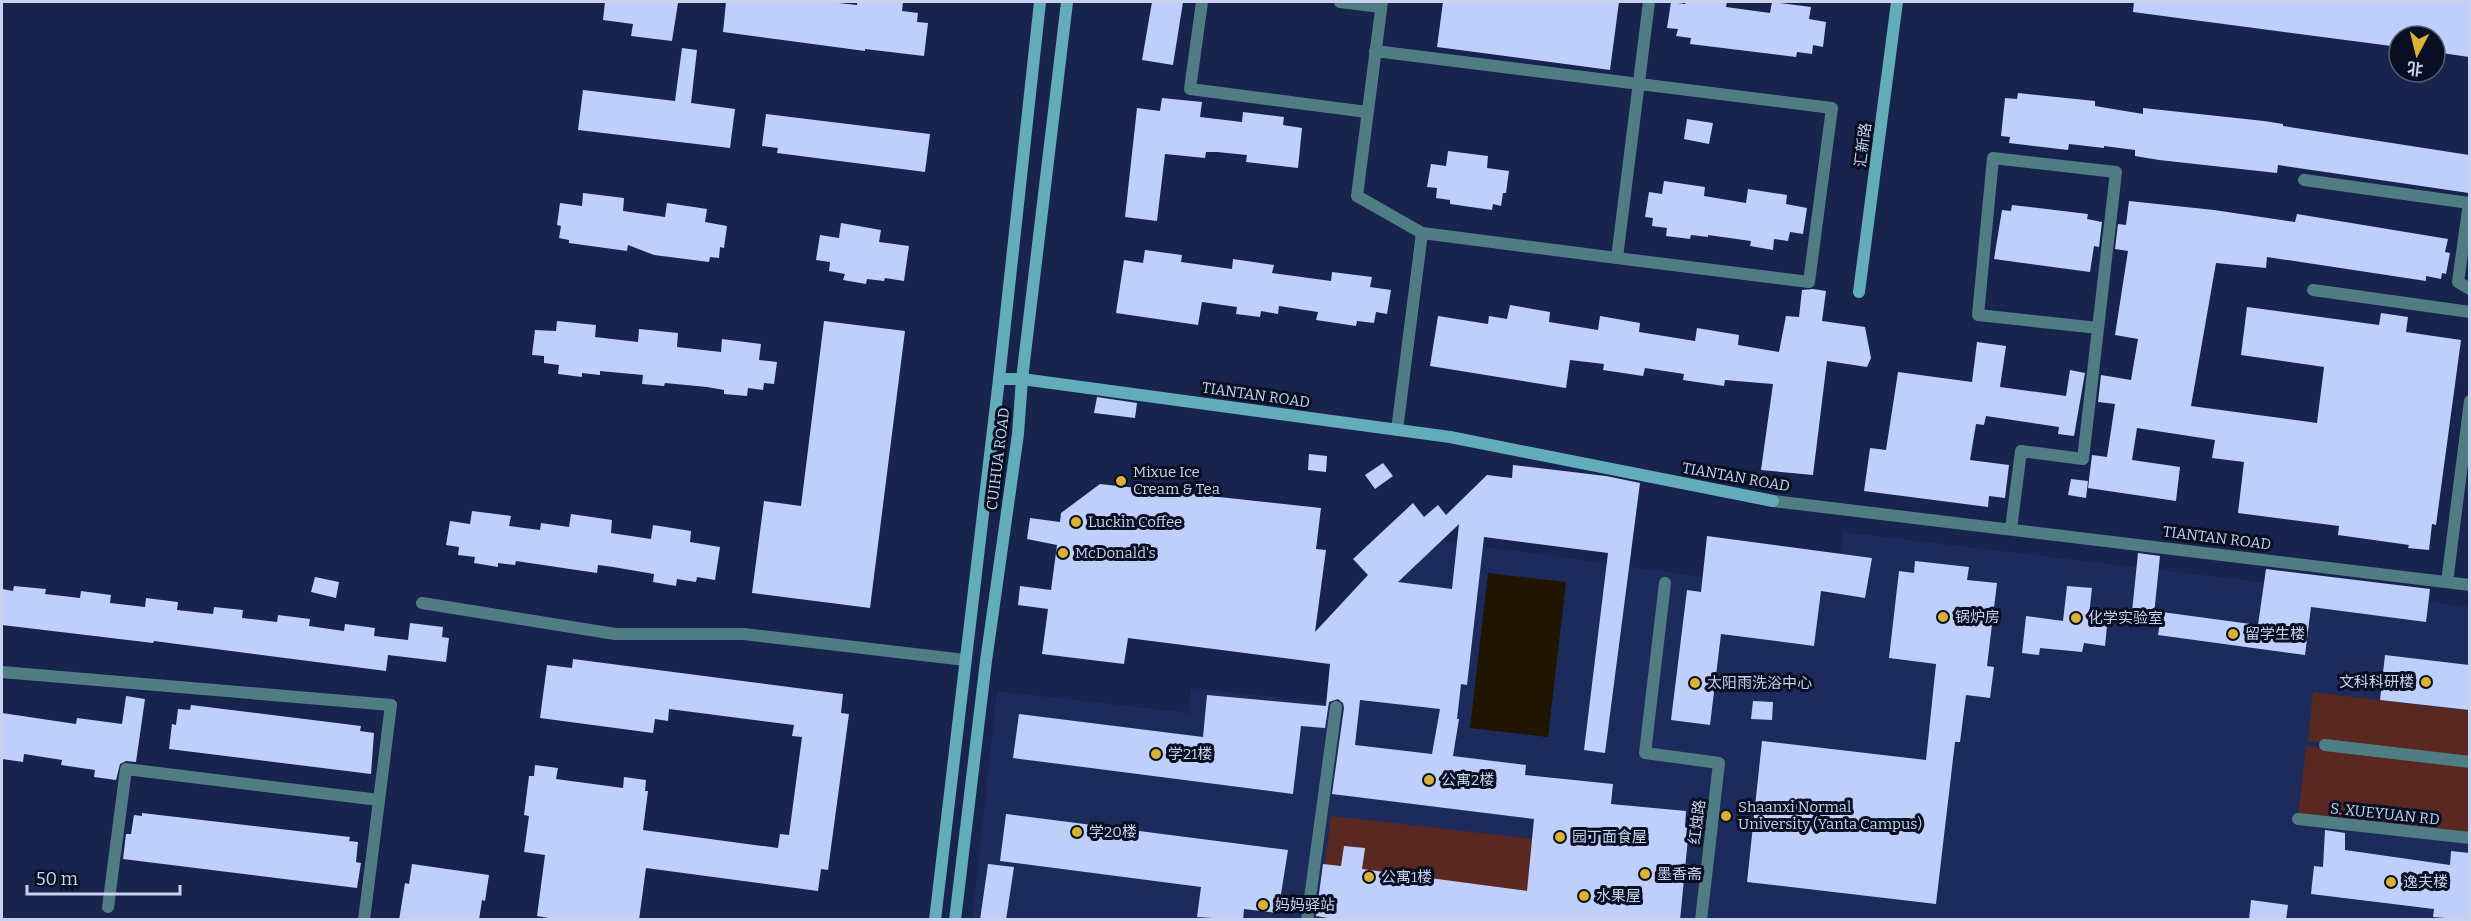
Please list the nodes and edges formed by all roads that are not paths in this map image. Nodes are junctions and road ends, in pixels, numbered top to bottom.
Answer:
1 (1040, 2) edge
2 (1067, 2) edge
3 (1202, 2) edge
4 (1340, 2) edge
5 (1649, 2) edge
6 (1897, 2) edge
7 (1381, 4) edge
8 (1375, 51) junction
9 (1639, 84) junction
10 (1367, 112) junction
11 (2304, 180) dead end
12 (1422, 233) junction
13 (1617, 258) junction
14 (2469, 289) edge
15 (2313, 290) dead end
16 (1859, 292) dead end
17 (2469, 312) edge
18 (2098, 328) junction
19 (999, 379) junction
20 (1022, 379) junction
21 (2469, 401) edge
22 (1397, 430) junction
23 (1773, 501) joint
24 (2011, 529) junction
25 (2447, 582) junction
26 (1665, 583) dead end
27 (2469, 585) edge
28 (422, 603) dead end
29 (965, 660) junction
30 (2, 672) edge
31 (1336, 707) dead end
32 (2325, 745) dead end
33 (2469, 762) edge
34 (379, 800) junction
35 (2298, 819) dead end
36 (2469, 838) edge
37 (108, 907) dead end
38 (364, 920) edge
39 (935, 920) edge
40 (955, 920) edge
41 (1307, 920) edge
42 (1701, 920) edge

1 - 19 main road, CUIHUA ROAD
2 - 20 main road, CUIHUA ROAD
3 - 10 street
4 - 7 street
5 - 9 street
6 - 16 main road, 汇新路
7 - 8 street
8 - 9 street
8 - 10 street
9 - 13 street
9 - 13 street
10 - 12 street
11 - 14 street
12 - 13 street
12 - 22 street
15 - 17 street
18 - 18 street
18 - 24 street
19 - 20 main road, TIANTAN ROAD
19 - 29 main road, CUIHUA ROAD
20 - 22 main road, TIANTAN ROAD
20 - 40 main road, CUIHUA ROAD
21 - 25 street
22 - 23 main road, TIANTAN ROAD
23 - 24 street, TIANTAN ROAD
24 - 25 street, TIANTAN ROAD
25 - 27 street, TIANTAN ROAD
26 - 42 street, 红烛路
28 - 29 street
29 - 39 main road, CUIHUA ROAD
30 - 34 street
31 - 41 street
32 - 33 street
34 - 37 street
34 - 38 street
35 - 36 street, S. XUEYUAN RD

